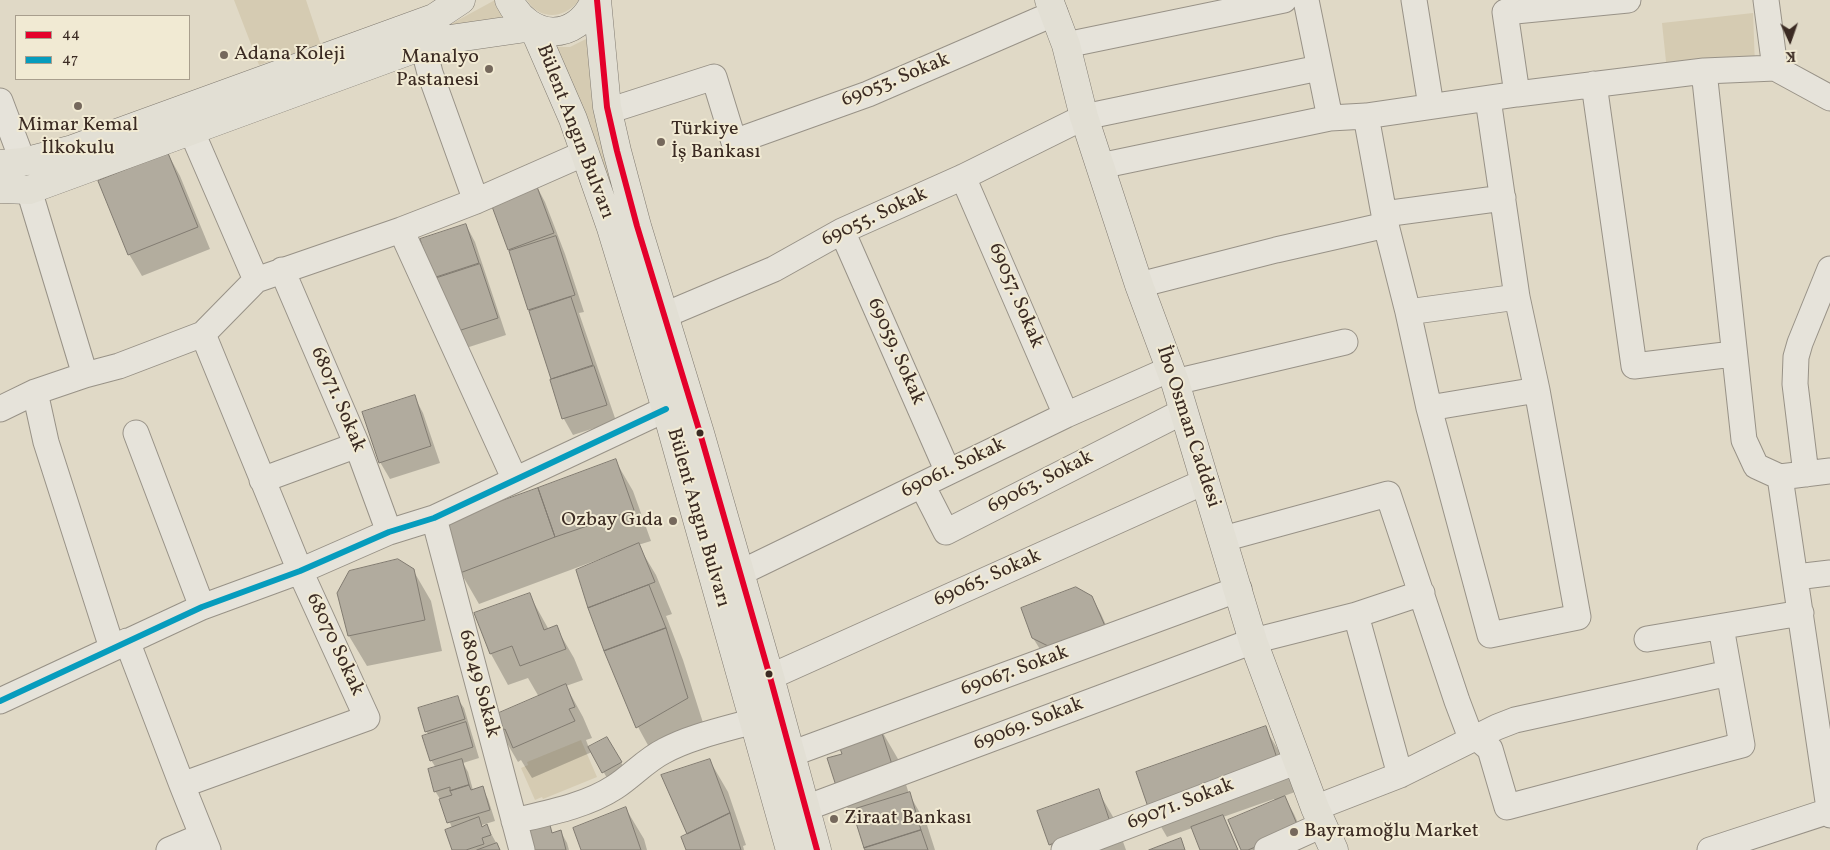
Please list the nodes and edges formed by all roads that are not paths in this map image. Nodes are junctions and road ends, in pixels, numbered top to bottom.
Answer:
1 (461, 0) edge
2 (509, 0) edge
3 (596, 0) edge
4 (1284, 0) edge
5 (1306, 0) edge
6 (1414, 0) edge
7 (1628, 0) edge
8 (1766, 0) edge
9 (1504, 6) edge
10 (1052, 7) edge
11 (534, 27) junction
12 (1066, 45) junction
13 (423, 46) junction
14 (1320, 68) junction
15 (1775, 68) junction
16 (1704, 72) junction
17 (1594, 84) junction
18 (1517, 94) junction
19 (1830, 98) edge
20 (1488, 99) junction
21 (0, 101) edge
22 (1431, 106) junction
23 (608, 111) junction
24 (1366, 116) junction
25 (1084, 117) junction
26 (1330, 118) junction
27 (191, 130) junction
28 (585, 153) junction
29 (12, 163) edge
30 (1100, 166) junction
31 (963, 177) junction
32 (0, 189) edge
33 (29, 190) junction
34 (1503, 198) junction
35 (476, 201) junction
36 (1385, 220) junction
37 (401, 230) junction
38 (842, 231) junction
39 (1830, 269) edge
40 (282, 270) junction
41 (256, 280) junction
42 (1139, 285) junction
43 (1517, 296) junction
44 (1408, 312) junction
45 (664, 315) junction
46 (203, 334) junction
47 (1345, 342) dead end
48 (1734, 354) junction
49 (84, 375) junction
50 (1173, 375) junction
51 (1538, 390) junction
52 (35, 392) junction
53 (666, 408) junction
54 (1429, 408) junction
55 (0, 409) edge
56 (1184, 411) junction
57 (1066, 415) junction
58 (136, 433) dead end
59 (357, 445) junction
60 (948, 472) junction
61 (1818, 472) edge
62 (1780, 477) junction
63 (262, 480) junction
64 (515, 480) junction
65 (1206, 481) junction
66 (922, 485) junction
67 (434, 518) junction
68 (389, 532) junction
69 (1223, 540) junction
70 (300, 572) junction
71 (1830, 572) edge
72 (740, 573) junction
73 (1796, 576) junction
74 (1239, 589) junction
75 (1422, 593) junction
76 (202, 608) junction
77 (1801, 614) junction
78 (1356, 615) junction
79 (1721, 627) junction
80 (1647, 639) dead end
81 (1253, 641) junction
82 (120, 645) junction
83 (1729, 673) junction
84 (770, 677) junction
85 (0, 701) edge
86 (754, 721) junction
87 (1477, 738) junction
88 (791, 754) junction
89 (1298, 761) junction
90 (1400, 775) junction
91 (182, 785) junction
92 (1829, 795) edge
93 (806, 808) junction
94 (1830, 815) edge
95 (1319, 817) junction
96 (514, 822) junction
97 (205, 843) edge
98 (169, 850) edge
99 (522, 850) edge
100 (790, 850) edge
101 (818, 850) edge
102 (1064, 850) edge
103 (1267, 850) edge
104 (1334, 850) edge
105 (1710, 850) edge

1 - 29 main road
2 - 11 main road, Bülent Angın Bulvarı
3 - 11 main road
3 - 23 main road, Bülent Angın Bulvarı
4 - 12 street
5 - 14 street
6 - 22 street
7 - 9 street
8 - 15 street
9 - 18 street
10 - 12 main road, İbo Osman Caddesi
10 - 23 street, 69053. Sokak
11 - 13 main road
11 - 28 main road, Bülent Angın Bulvarı
12 - 25 main road, İbo Osman Caddesi
13 - 27 main road
13 - 35 street
14 - 25 street, 69055. Sokak
14 - 26 street
15 - 16 street
15 - 19 street
16 - 17 street
16 - 48 street
17 - 18 street
17 - 48 street
18 - 20 street
20 - 22 street
20 - 34 street
21 - 29 street
22 - 24 street
23 - 45 main road, Bülent Angın Bulvarı
24 - 26 street
24 - 36 street
25 - 30 main road, İbo Osman Caddesi
25 - 31 street, 69055. Sokak
26 - 30 street
27 - 33 main road
27 - 41 street
28 - 35 street
28 - 53 main road, Bülent Angın Bulvarı
30 - 42 main road, İbo Osman Caddesi
31 - 38 street, 69055. Sokak
31 - 57 street, 69057. Sokak
32 - 33 main road
33 - 49 street
34 - 36 street
34 - 43 street
35 - 37 street
36 - 42 street
36 - 44 street
37 - 40 street
37 - 64 street
38 - 45 street, 69055. Sokak
38 - 60 street, 69059. Sokak
39 - 61 street
40 - 41 street
40 - 59 street, 68071. Sokak
41 - 46 street
42 - 50 main road, İbo Osman Caddesi
43 - 44 street
43 - 51 street
44 - 54 street
45 - 72 main road, Bülent Angın Bulvarı
46 - 49 street
46 - 63 street, 68070 Sokak
47 - 50 street, 69061. Sokak
48 - 62 street
49 - 52 street
50 - 56 main road, İbo Osman Caddesi
50 - 57 street, 69061. Sokak
51 - 54 street
51 - 54 street
52 - 55 street
52 - 82 street
53 - 64 street
53 - 86 main road, Bülent Angın Bulvarı
56 - 65 main road, İbo Osman Caddesi
56 - 66 street, 69063. Sokak
57 - 60 street, 69061. Sokak
58 - 76 street
59 - 63 street
59 - 68 street, 68071. Sokak
60 - 66 street, 69061. Sokak
61 - 62 street
62 - 73 street
63 - 70 street, 68070 Sokak
64 - 67 street
65 - 69 main road, İbo Osman Caddesi
65 - 84 street, 69065. Sokak
66 - 72 street, 69061. Sokak
67 - 68 street
67 - 96 street, 68049 Sokak
68 - 70 street
69 - 74 main road, İbo Osman Caddesi
69 - 75 street
70 - 76 street
70 - 91 street, 68070 Sokak
71 - 73 street
72 - 84 main road, Bülent Angın Bulvarı
73 - 77 street
74 - 81 main road, İbo Osman Caddesi
74 - 88 street, 69067. Sokak
75 - 78 street, 69069. Sokak
75 - 87 street
76 - 82 street
77 - 79 street
77 - 92 street
78 - 81 street, 69069. Sokak
78 - 90 street
79 - 80 street
79 - 83 street
81 - 89 main road, İbo Osman Caddesi
81 - 93 street, 69069. Sokak
82 - 85 street
82 - 91 street
83 - 87 street
83 - 87 street
84 - 88 main road, Bülent Angın Bulvarı
86 - 96 street
86 - 100 main road, Bülent Angın Bulvarı
87 - 90 street
88 - 93 main road, Bülent Angın Bulvarı
89 - 95 main road, İbo Osman Caddesi
89 - 102 street, 69071. Sokak
90 - 95 street
91 - 97 street
92 - 94 street
92 - 105 street
93 - 101 main road, Bülent Angın Bulvarı
95 - 103 street
95 - 104 main road, İbo Osman Caddesi
96 - 99 street, 68049 Sokak
97 - 98 street

